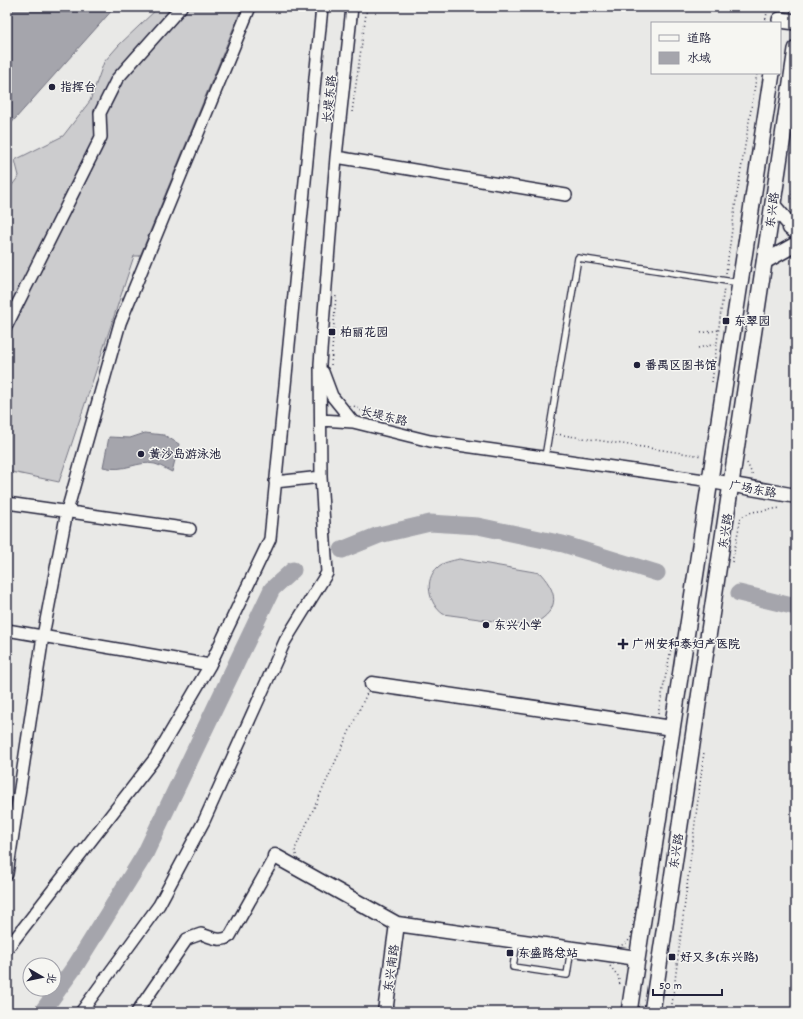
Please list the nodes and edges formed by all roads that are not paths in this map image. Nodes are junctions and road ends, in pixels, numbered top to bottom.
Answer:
1 (181, 7) edge
2 (250, 7) edge
3 (322, 7) edge
4 (352, 7) edge
5 (776, 18) edge
6 (796, 22) edge
7 (796, 49) edge
8 (772, 74) edge
9 (336, 156) junction
10 (566, 195) dead end
11 (773, 205) junction
12 (796, 232) edge
13 (796, 244) edge
14 (764, 262) junction
15 (733, 282) junction
16 (7, 325) edge
17 (320, 364) junction
18 (321, 420) junction
19 (353, 422) junction
20 (544, 457) junction
21 (321, 477) junction
22 (711, 481) junction
23 (275, 482) junction
24 (732, 485) junction
25 (796, 496) edge
26 (7, 503) edge
27 (67, 511) junction
28 (190, 529) dead end
29 (7, 630) edge
30 (43, 636) junction
31 (210, 665) junction
32 (370, 687) road end
33 (672, 728) junction
34 (275, 856) joint
35 (7, 871) edge
36 (397, 924) junction
37 (517, 940) junction
38 (571, 948) junction
39 (7, 949) edge
40 (637, 958) junction
41 (81, 1012) edge
42 (137, 1012) edge
43 (385, 1012) edge
44 (629, 1012) edge
45 (652, 1012) edge

1 - 16 street
2 - 27 street
3 - 23 street
4 - 9 street, 长堤东路
5 - 6 main road
7 - 11 main road, 东兴路
8 - 15 main road, 东兴路
9 - 10 street
9 - 17 street, 长堤东路
11 - 12 street
11 - 14 main road, 东兴路
13 - 14 street
14 - 24 main road, 东兴路
15 - 20 lane
15 - 22 main road, 东兴路
17 - 18 street
17 - 19 street, 长堤东路
18 - 19 street
18 - 21 street
19 - 20 street, 长堤东路
20 - 22 street, 长堤东路
21 - 23 street
21 - 41 street
22 - 24 street, 广场东路
22 - 33 main road, 东兴路
23 - 31 street
24 - 25 street, 广场东路
24 - 45 main road, 东兴路
26 - 27 street
27 - 28 street
27 - 30 street
29 - 30 street
30 - 31 street
30 - 35 street
31 - 39 street
32 - 33 street
33 - 40 main road, 东兴路
34 - 36 street
34 - 42 street
36 - 37 street
36 - 43 street, 东兴南路
37 - 38 street
37 - 38 lane
38 - 40 street
40 - 44 main road, 东兴路

